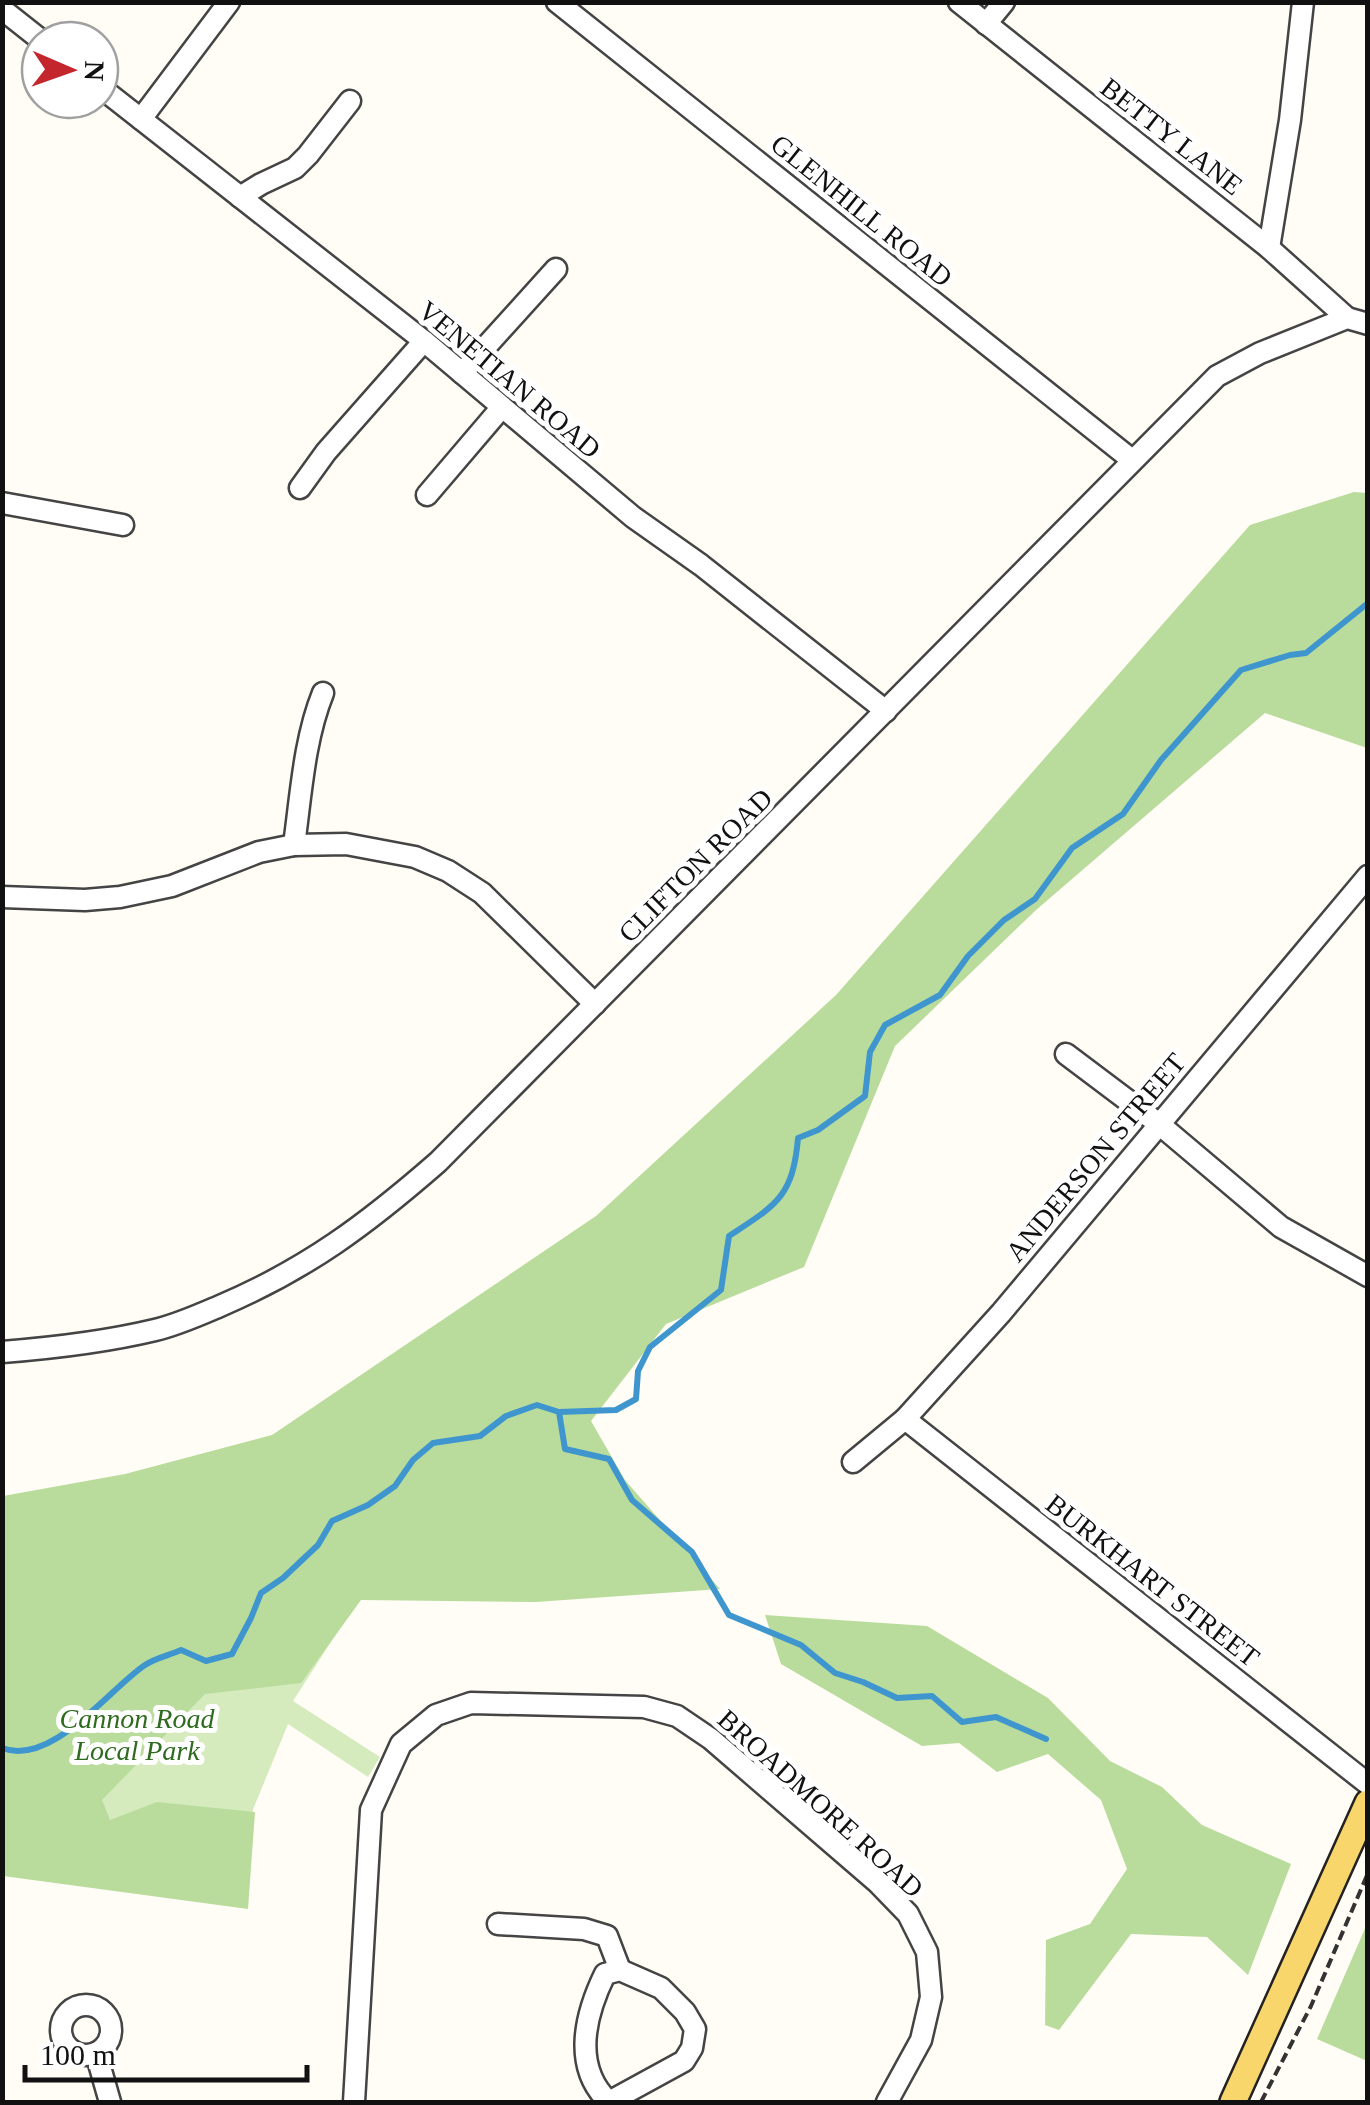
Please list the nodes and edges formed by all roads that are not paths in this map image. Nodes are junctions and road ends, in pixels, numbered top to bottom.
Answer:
1 (4, 2) edge
2 (229, 2) edge
3 (558, 2) edge
4 (959, 2) edge
5 (1004, 2) edge
6 (1303, 2) edge
7 (2, 10) edge
8 (986, 24) junction
9 (350, 101) dead end
10 (120, 103) edge
11 (141, 119) junction
12 (240, 197) junction
13 (1270, 248) junction
14 (556, 270) dead end
15 (1358, 321) edge
16 (424, 341) junction
17 (462, 373) junction
18 (502, 407) junction
19 (1132, 460) junction
20 (300, 488) dead end
21 (427, 495) dead end
22 (2, 503) edge
23 (123, 524) dead end
24 (323, 693) dead end
25 (886, 711) junction
26 (294, 846) junction
27 (1368, 876) edge
28 (2, 897) edge
29 (596, 1004) junction
30 (1066, 1054) dead end
31 (1159, 1124) junction
32 (1368, 1276) edge
33 (2, 1352) edge
34 (905, 1420) junction
35 (854, 1462) dead end
36 (1368, 1784) edge
37 (1368, 1803) edge
38 (498, 1924) dead end
39 (620, 1970) junction
40 (96, 2053) dead end
41 (110, 2102) edge
42 (354, 2102) edge
43 (609, 2102) edge
44 (887, 2102) edge
45 (1232, 2102) edge

1 - 7 street
2 - 11 street
3 - 19 street, GLENHILL ROAD
4 - 8 street, BETTY LANE
5 - 8 street
6 - 13 street
8 - 13 street, BETTY LANE
9 - 12 street
10 - 11 street, VENETIAN ROAD
11 - 12 street, VENETIAN ROAD
12 - 16 street, VENETIAN ROAD
13 - 15 street, BETTY LANE
14 - 17 street
15 - 19 street, CLIFTON ROAD
16 - 17 street, VENETIAN ROAD
16 - 20 street
17 - 18 street, VENETIAN ROAD
18 - 21 street
18 - 25 street, VENETIAN ROAD
19 - 25 street, CLIFTON ROAD
22 - 23 street
24 - 26 street
25 - 29 street, CLIFTON ROAD
26 - 28 street
26 - 29 street
27 - 31 street, ANDERSON STREET
29 - 33 street, CLIFTON ROAD
30 - 31 street
31 - 32 street
31 - 34 street, ANDERSON STREET
34 - 35 street, ANDERSON STREET
34 - 36 street, BURKHART STREET
37 - 45 main road
38 - 39 street
39 - 43 street
39 - 43 street
40 - 41 street
42 - 44 street, BROADMORE ROAD

